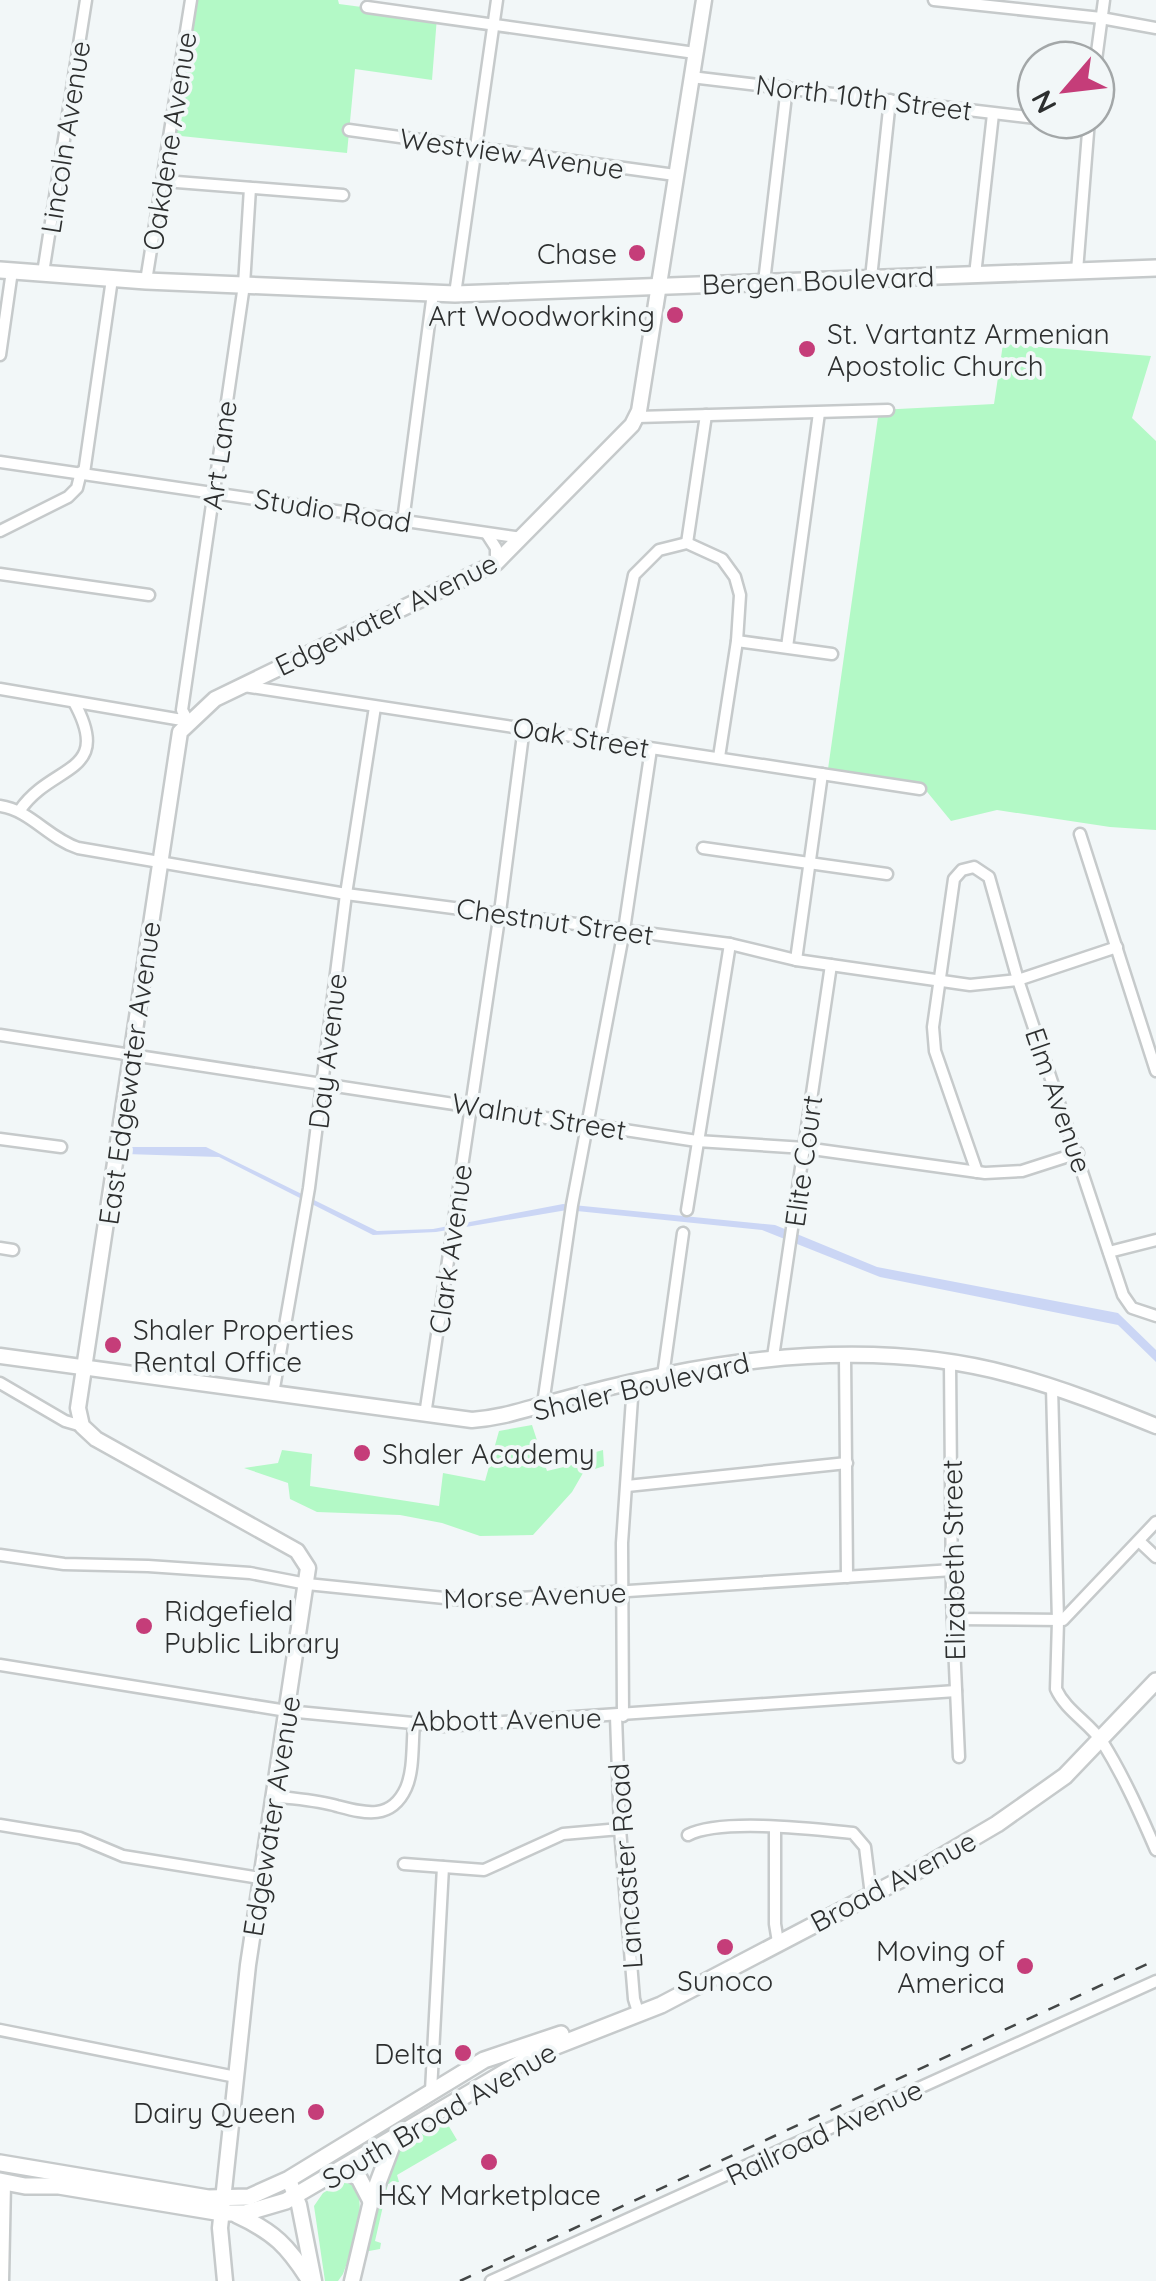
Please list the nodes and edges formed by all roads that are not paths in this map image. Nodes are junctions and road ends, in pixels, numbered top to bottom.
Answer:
1 (86, 0) edge
2 (191, 0) edge
3 (497, 0) edge
4 (704, 0) edge
5 (934, 0) edge
6 (1104, 0) edge
7 (367, 8) dead end
8 (1100, 18) junction
9 (494, 26) junction
10 (1156, 28) edge
11 (1098, 40) edge
12 (696, 53) junction
13 (691, 78) junction
14 (787, 87) junction
15 (890, 100) junction
16 (992, 114) junction
17 (1016, 116) edge
18 (349, 130) dead end
19 (1087, 140) edge
20 (474, 148) junction
21 (676, 175) junction
22 (164, 181) junction
23 (250, 188) junction
24 (343, 195) dead end
25 (1156, 268) edge
26 (6, 271) edge
27 (1076, 271) junction
28 (43, 273) junction
29 (975, 275) junction
30 (871, 278) junction
31 (112, 279) junction
32 (146, 282) junction
33 (764, 282) junction
34 (244, 285) junction
35 (660, 285) junction
36 (433, 292) junction
37 (455, 294) junction
38 (0, 355) edge
39 (888, 410) dead end
40 (819, 412) junction
41 (637, 416) junction
42 (706, 416) junction
43 (0, 462) edge
44 (82, 472) junction
45 (214, 491) junction
46 (403, 522) junction
47 (0, 531) edge
48 (487, 534) junction
49 (523, 538) junction
50 (687, 543) junction
51 (496, 564) junction
52 (0, 574) edge
53 (149, 594) dead end
54 (737, 640) junction
55 (787, 648) junction
56 (832, 654) dead end
57 (241, 685) junction
58 (0, 689) edge
59 (74, 702) junction
60 (375, 708) junction
61 (188, 721) junction
62 (524, 728) junction
63 (600, 739) junction
64 (651, 749) junction
65 (719, 757) junction
66 (822, 774) junction
67 (920, 789) dead end
68 (0, 806) edge
69 (20, 810) junction
70 (1080, 834) dead end
71 (703, 848) dead end
72 (160, 860) junction
73 (808, 862) junction
74 (887, 874) dead end
75 (346, 894) junction
76 (500, 912) junction
77 (624, 930) junction
78 (730, 944) junction
79 (1118, 947) junction
80 (796, 960) junction
81 (831, 965) junction
82 (1018, 980) junction
83 (939, 981) junction
84 (0, 1035) edge
85 (130, 1055) junction
86 (1156, 1071) edge
87 (324, 1083) junction
88 (472, 1104) junction
89 (590, 1124) junction
90 (0, 1139) edge
91 (697, 1141) junction
92 (61, 1148) dead end
93 (804, 1148) junction
94 (1078, 1153) junction
95 (977, 1172) junction
96 (687, 1210) dead end
97 (684, 1233) dead end
98 (1156, 1240) edge
99 (0, 1248) edge
100 (13, 1250) dead end
101 (1109, 1252) junction
102 (1156, 1316) edge
103 (0, 1356) edge
104 (845, 1356) junction
105 (773, 1357) junction
106 (950, 1363) junction
107 (84, 1365) junction
108 (663, 1376) junction
109 (0, 1383) edge
110 (634, 1384) junction
111 (1052, 1387) junction
112 (274, 1394) junction
113 (543, 1404) junction
114 (425, 1415) junction
115 (82, 1426) junction
116 (1156, 1426) edge
117 (847, 1463) junction
118 (627, 1486) junction
119 (1156, 1522) edge
120 (1139, 1541) junction
121 (0, 1555) edge
122 (1156, 1557) edge
123 (952, 1570) junction
124 (847, 1577) junction
125 (308, 1584) junction
126 (622, 1592) junction
127 (953, 1619) junction
128 (1058, 1621) junction
129 (0, 1665) edge
130 (1156, 1680) edge
131 (956, 1691) junction
132 (287, 1711) junction
133 (619, 1716) junction
134 (414, 1724) junction
135 (1102, 1740) junction
136 (960, 1758) dead end
137 (274, 1796) junction
138 (0, 1825) edge
139 (775, 1828) junction
140 (620, 1829) junction
141 (688, 1835) dead end
142 (1156, 1850) edge
143 (404, 1864) dead end
144 (444, 1868) junction
145 (260, 1878) junction
146 (871, 1895) junction
147 (778, 1942) junction
148 (1156, 1981) edge
149 (639, 2015) junction
150 (595, 2029) junction
151 (0, 2030) edge
152 (236, 2077) junction
153 (431, 2091) junction
154 (430, 2117) junction
155 (394, 2140) junction
156 (0, 2163) edge
157 (344, 2169) junction
158 (57, 2173) junction
159 (289, 2179) junction
160 (2, 2182) edge
161 (297, 2196) junction
162 (371, 2201) junction
163 (226, 2208) junction
164 (3, 2281) edge
165 (225, 2281) edge
166 (312, 2281) edge
167 (352, 2281) edge
168 (491, 2281) edge

1 - 28 street, Lincoln Avenue
2 - 22 street, Oakdene Avenue
3 - 9 street
4 - 12 street, Edgewater Avenue
5 - 8 street
6 - 8 street
7 - 9 street
8 - 10 street
8 - 11 street
9 - 12 street
9 - 20 street
12 - 13 street, Edgewater Avenue
13 - 14 street, North 10th Street
13 - 21 street, Edgewater Avenue
14 - 15 street, North 10th Street
14 - 33 street
15 - 16 street, North 10th Street
15 - 30 street
16 - 17 street, North 10th Street
16 - 29 street
18 - 20 street, Westview Avenue
19 - 27 street
20 - 21 street, Westview Avenue
20 - 37 street
21 - 35 street, Edgewater Avenue
22 - 23 street
22 - 32 street, Oakdene Avenue
23 - 24 street
23 - 34 street, Art Lane
25 - 27 main road, Bergen Boulevard
26 - 28 main road, Bergen Boulevard
26 - 38 street
27 - 29 main road, Bergen Boulevard
28 - 31 main road, Bergen Boulevard
29 - 30 main road, Bergen Boulevard
30 - 33 main road, Bergen Boulevard
31 - 32 main road, Bergen Boulevard
31 - 44 street, Oakdene Avenue
32 - 34 main road, Bergen Boulevard
33 - 35 main road, Bergen Boulevard
34 - 36 main road, Bergen Boulevard
34 - 45 street, Art Lane
35 - 37 main road, Bergen Boulevard
35 - 41 street, Edgewater Avenue
36 - 37 main road, Bergen Boulevard
36 - 46 street
39 - 40 street
40 - 42 street
40 - 55 street
41 - 42 street
41 - 49 street, Edgewater Avenue
42 - 50 street
43 - 44 street, Studio Road
44 - 45 street, Studio Road
44 - 47 street
45 - 46 street, Studio Road
45 - 61 street, Art Lane
46 - 48 street, Studio Road
48 - 49 street, Studio Road
48 - 51 street
49 - 51 street, Edgewater Avenue
50 - 54 street
50 - 63 street
51 - 57 street, Edgewater Avenue
52 - 53 street
54 - 55 street
54 - 65 street
55 - 56 street
57 - 60 street, Oak Street
57 - 61 street, Edgewater Avenue
58 - 59 street
59 - 61 street
59 - 69 street
60 - 62 street, Oak Street
60 - 75 street, Day Avenue
61 - 72 street, East Edgewater Avenue
62 - 63 street, Oak Street
62 - 76 street, Clark Avenue
63 - 64 street, Oak Street
64 - 65 street, Oak Street
64 - 77 street
65 - 66 street, Oak Street
66 - 67 street, Oak Street
66 - 73 street
68 - 69 street, Chestnut Street
69 - 72 street, Chestnut Street
70 - 79 street
71 - 73 street
72 - 75 street, Chestnut Street
72 - 85 street, East Edgewater Avenue
73 - 74 street
73 - 80 street
75 - 76 street, Chestnut Street
75 - 87 street, Day Avenue
76 - 77 street, Chestnut Street
76 - 88 street, Clark Avenue
77 - 78 street, Chestnut Street
77 - 89 street
78 - 80 street, Chestnut Street
78 - 91 street
79 - 82 street, Chestnut Street
79 - 86 street
80 - 81 street, Chestnut Street
81 - 83 street, Chestnut Street
81 - 93 street, Elite Court
82 - 83 street, Chestnut Street
82 - 83 street, Elm Avenue
82 - 94 street, Elm Avenue
83 - 95 street
84 - 85 street, Walnut Street
85 - 87 street, Walnut Street
85 - 107 street, East Edgewater Avenue
87 - 88 street, Walnut Street
87 - 112 street, Day Avenue
88 - 89 street, Walnut Street
88 - 114 street, Clark Avenue
89 - 91 street, Walnut Street
89 - 113 street
90 - 92 street
91 - 93 street, Walnut Street
91 - 96 street
93 - 95 street, Walnut Street
93 - 105 street, Elite Court
94 - 95 street, Walnut Street
94 - 101 street, Elm Avenue
97 - 108 street
98 - 101 street
99 - 100 street
101 - 102 street, Elm Avenue
103 - 107 street, Shaler Boulevard
104 - 105 street, Shaler Boulevard
104 - 106 street, Shaler Boulevard
104 - 117 street
105 - 108 street, Shaler Boulevard
106 - 111 street, Shaler Boulevard
106 - 123 street, Elizabeth Street
107 - 112 street, Shaler Boulevard
107 - 115 street, East Edgewater Avenue
108 - 110 street, Shaler Boulevard
109 - 115 street
110 - 113 street, Shaler Boulevard
110 - 118 street, Lancaster Road
111 - 116 street, Shaler Boulevard
111 - 128 street
112 - 114 street, Shaler Boulevard
113 - 114 street, Shaler Boulevard
115 - 125 street
117 - 118 street
117 - 124 street
118 - 126 street, Lancaster Road
119 - 120 street
120 - 122 street
120 - 128 street
121 - 125 street, Morse Avenue
123 - 124 street, Morse Avenue
123 - 127 street, Elizabeth Street
124 - 126 street, Morse Avenue
125 - 126 street, Morse Avenue
125 - 132 street, Edgewater Avenue
126 - 133 street, Lancaster Road
127 - 128 street
127 - 131 street, Elizabeth Street
128 - 135 street
129 - 132 street, Abbott Avenue
130 - 135 main road, Broad Avenue
131 - 133 street, Abbott Avenue
131 - 136 street, Elizabeth Street
132 - 134 street, Abbott Avenue
132 - 137 street, Edgewater Avenue
133 - 134 street, Abbott Avenue
133 - 140 street, Lancaster Road
134 - 137 street
135 - 142 street
135 - 146 main road, Broad Avenue
137 - 145 street, Edgewater Avenue
138 - 145 street
139 - 141 street
139 - 146 street
139 - 147 street
140 - 144 street
140 - 149 street, Lancaster Road
143 - 144 street
144 - 153 street
145 - 152 street, Edgewater Avenue
146 - 147 main road, Broad Avenue
147 - 149 main road, Broad Avenue
148 - 168 street, Railroad Avenue
149 - 150 main road, Broad Avenue
150 - 153 main road, South Broad Avenue
150 - 154 main road, South Broad Avenue
151 - 152 street
152 - 163 street, Edgewater Avenue
153 - 154 main road
153 - 159 main road, South Broad Avenue
154 - 155 main road, South Broad Avenue
155 - 157 main road, South Broad Avenue
155 - 162 main road
156 - 158 main road
157 - 161 main road, South Broad Avenue
157 - 162 main road
158 - 160 main road
158 - 163 main road, South Broad Avenue
159 - 161 street
159 - 163 main road, South Broad Avenue
160 - 163 main road, South Broad Avenue
160 - 164 street
161 - 163 main road, South Broad Avenue
161 - 166 street
162 - 167 street
163 - 165 street, Edgewater Avenue
163 - 166 main road

